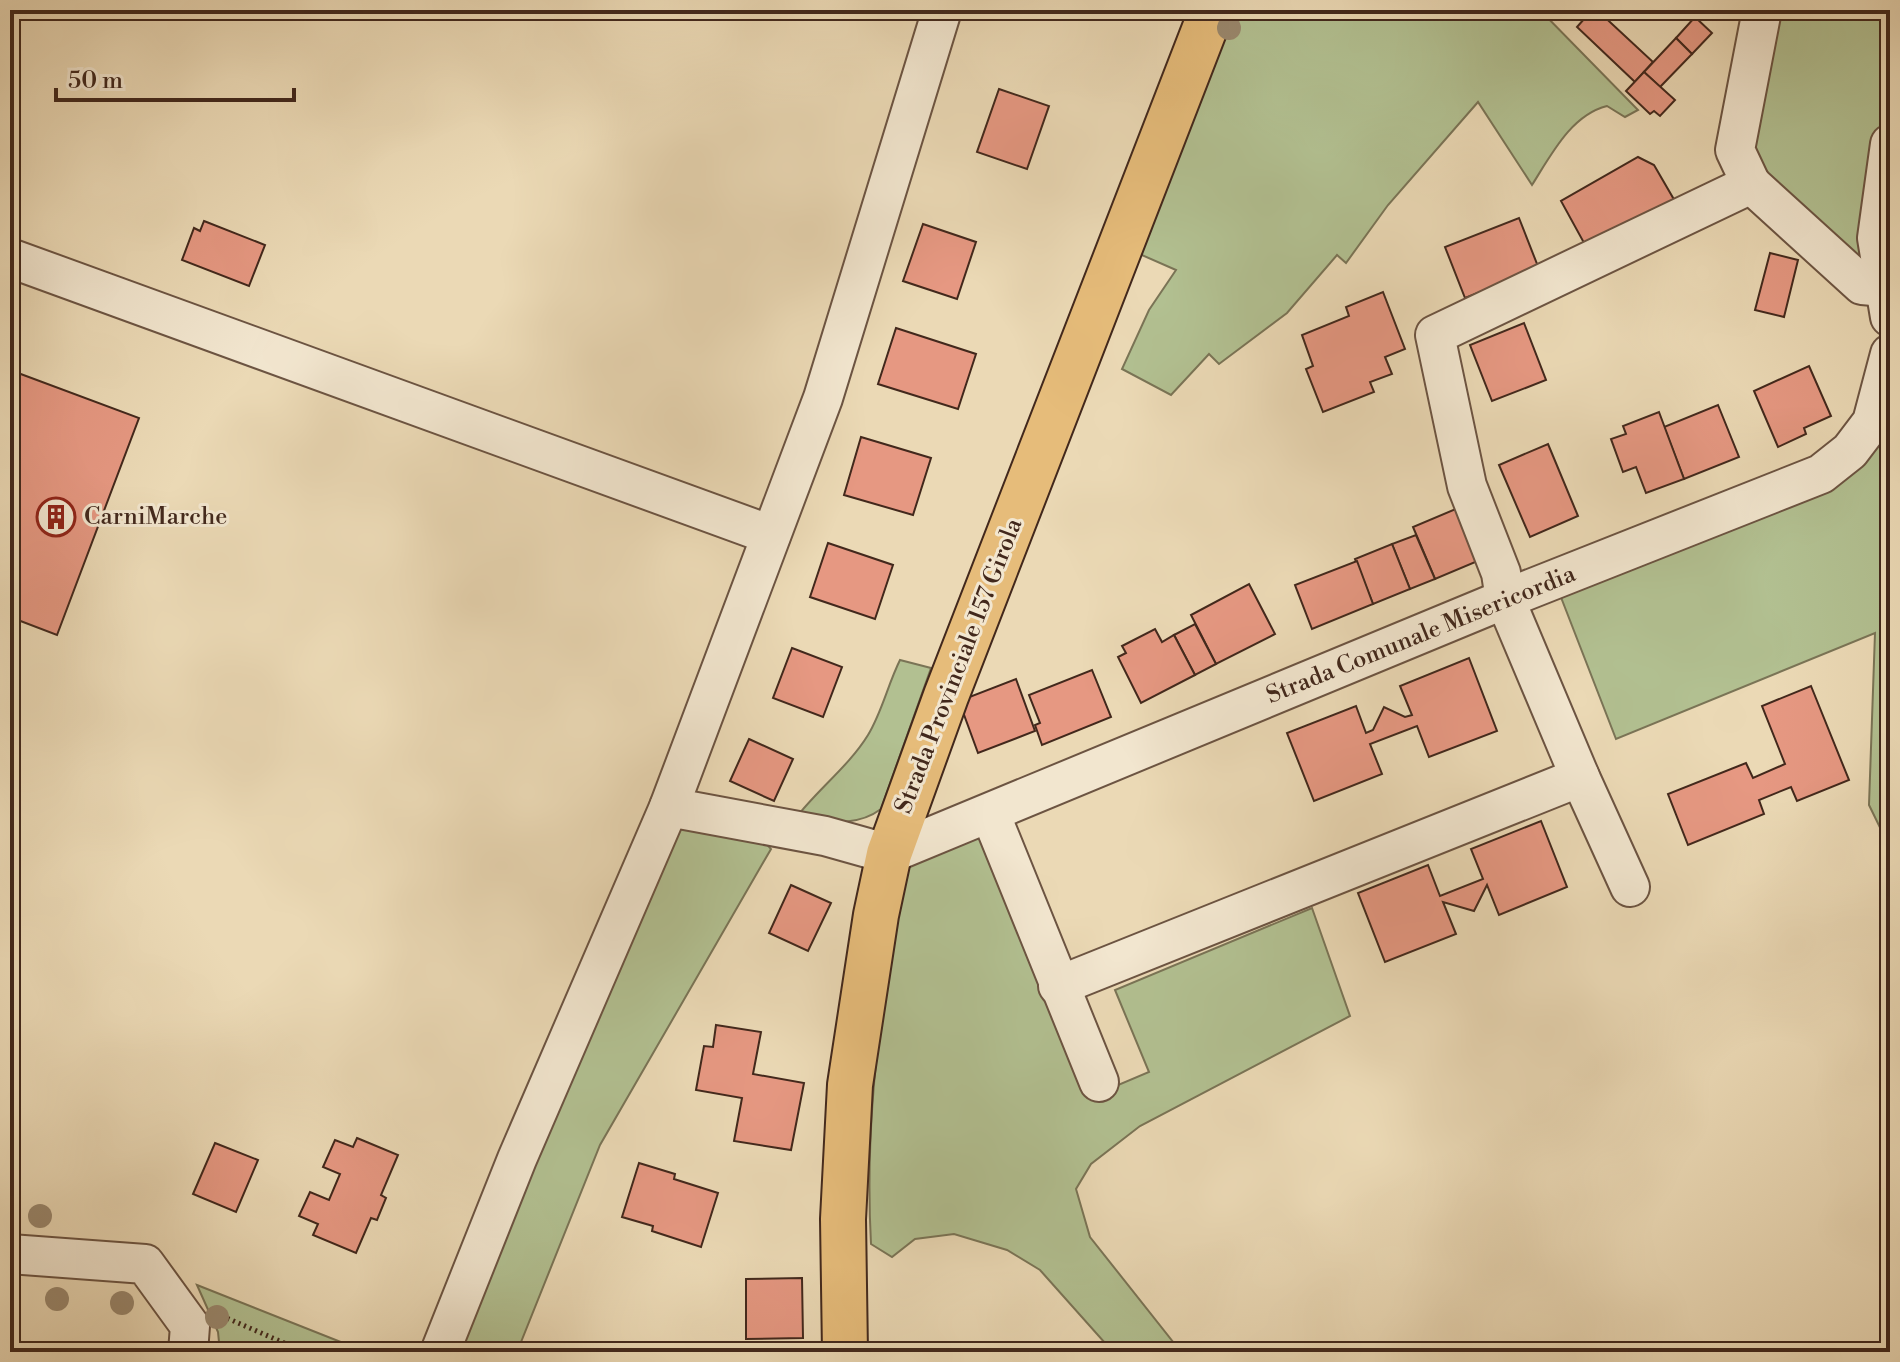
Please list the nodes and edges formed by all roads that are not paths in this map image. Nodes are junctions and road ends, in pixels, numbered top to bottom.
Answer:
1 (942, 10) edge
2 (1212, 10) edge
3 (1762, 10) edge
4 (1890, 144) edge
5 (1751, 184) junction
6 (10, 258) edge
7 (1887, 302) edge
8 (1890, 354) edge
9 (771, 535) junction
10 (1505, 599) junction
11 (1580, 777) junction
12 (669, 807) junction
13 (990, 813) junction
14 (889, 854) junction
15 (1630, 887) dead end
16 (1058, 986) junction
17 (1099, 1082) dead end
18 (10, 1254) edge
19 (188, 1352) edge
20 (440, 1352) edge
21 (845, 1352) edge

1 - 9 street
2 - 14 main road, Strada Provinciale 157 Girola
3 - 5 street
4 - 7 street
5 - 7 street
5 - 10 street
6 - 9 street
8 - 10 street, Strada Comunale Misericordia
9 - 12 street
10 - 11 street
10 - 13 street, Strada Comunale Misericordia
11 - 15 street
11 - 16 street
12 - 14 street
12 - 20 street
13 - 14 street, Strada Comunale Misericordia
13 - 16 street
14 - 21 main road, Strada Provinciale 157 Girola
16 - 17 street
18 - 19 street

